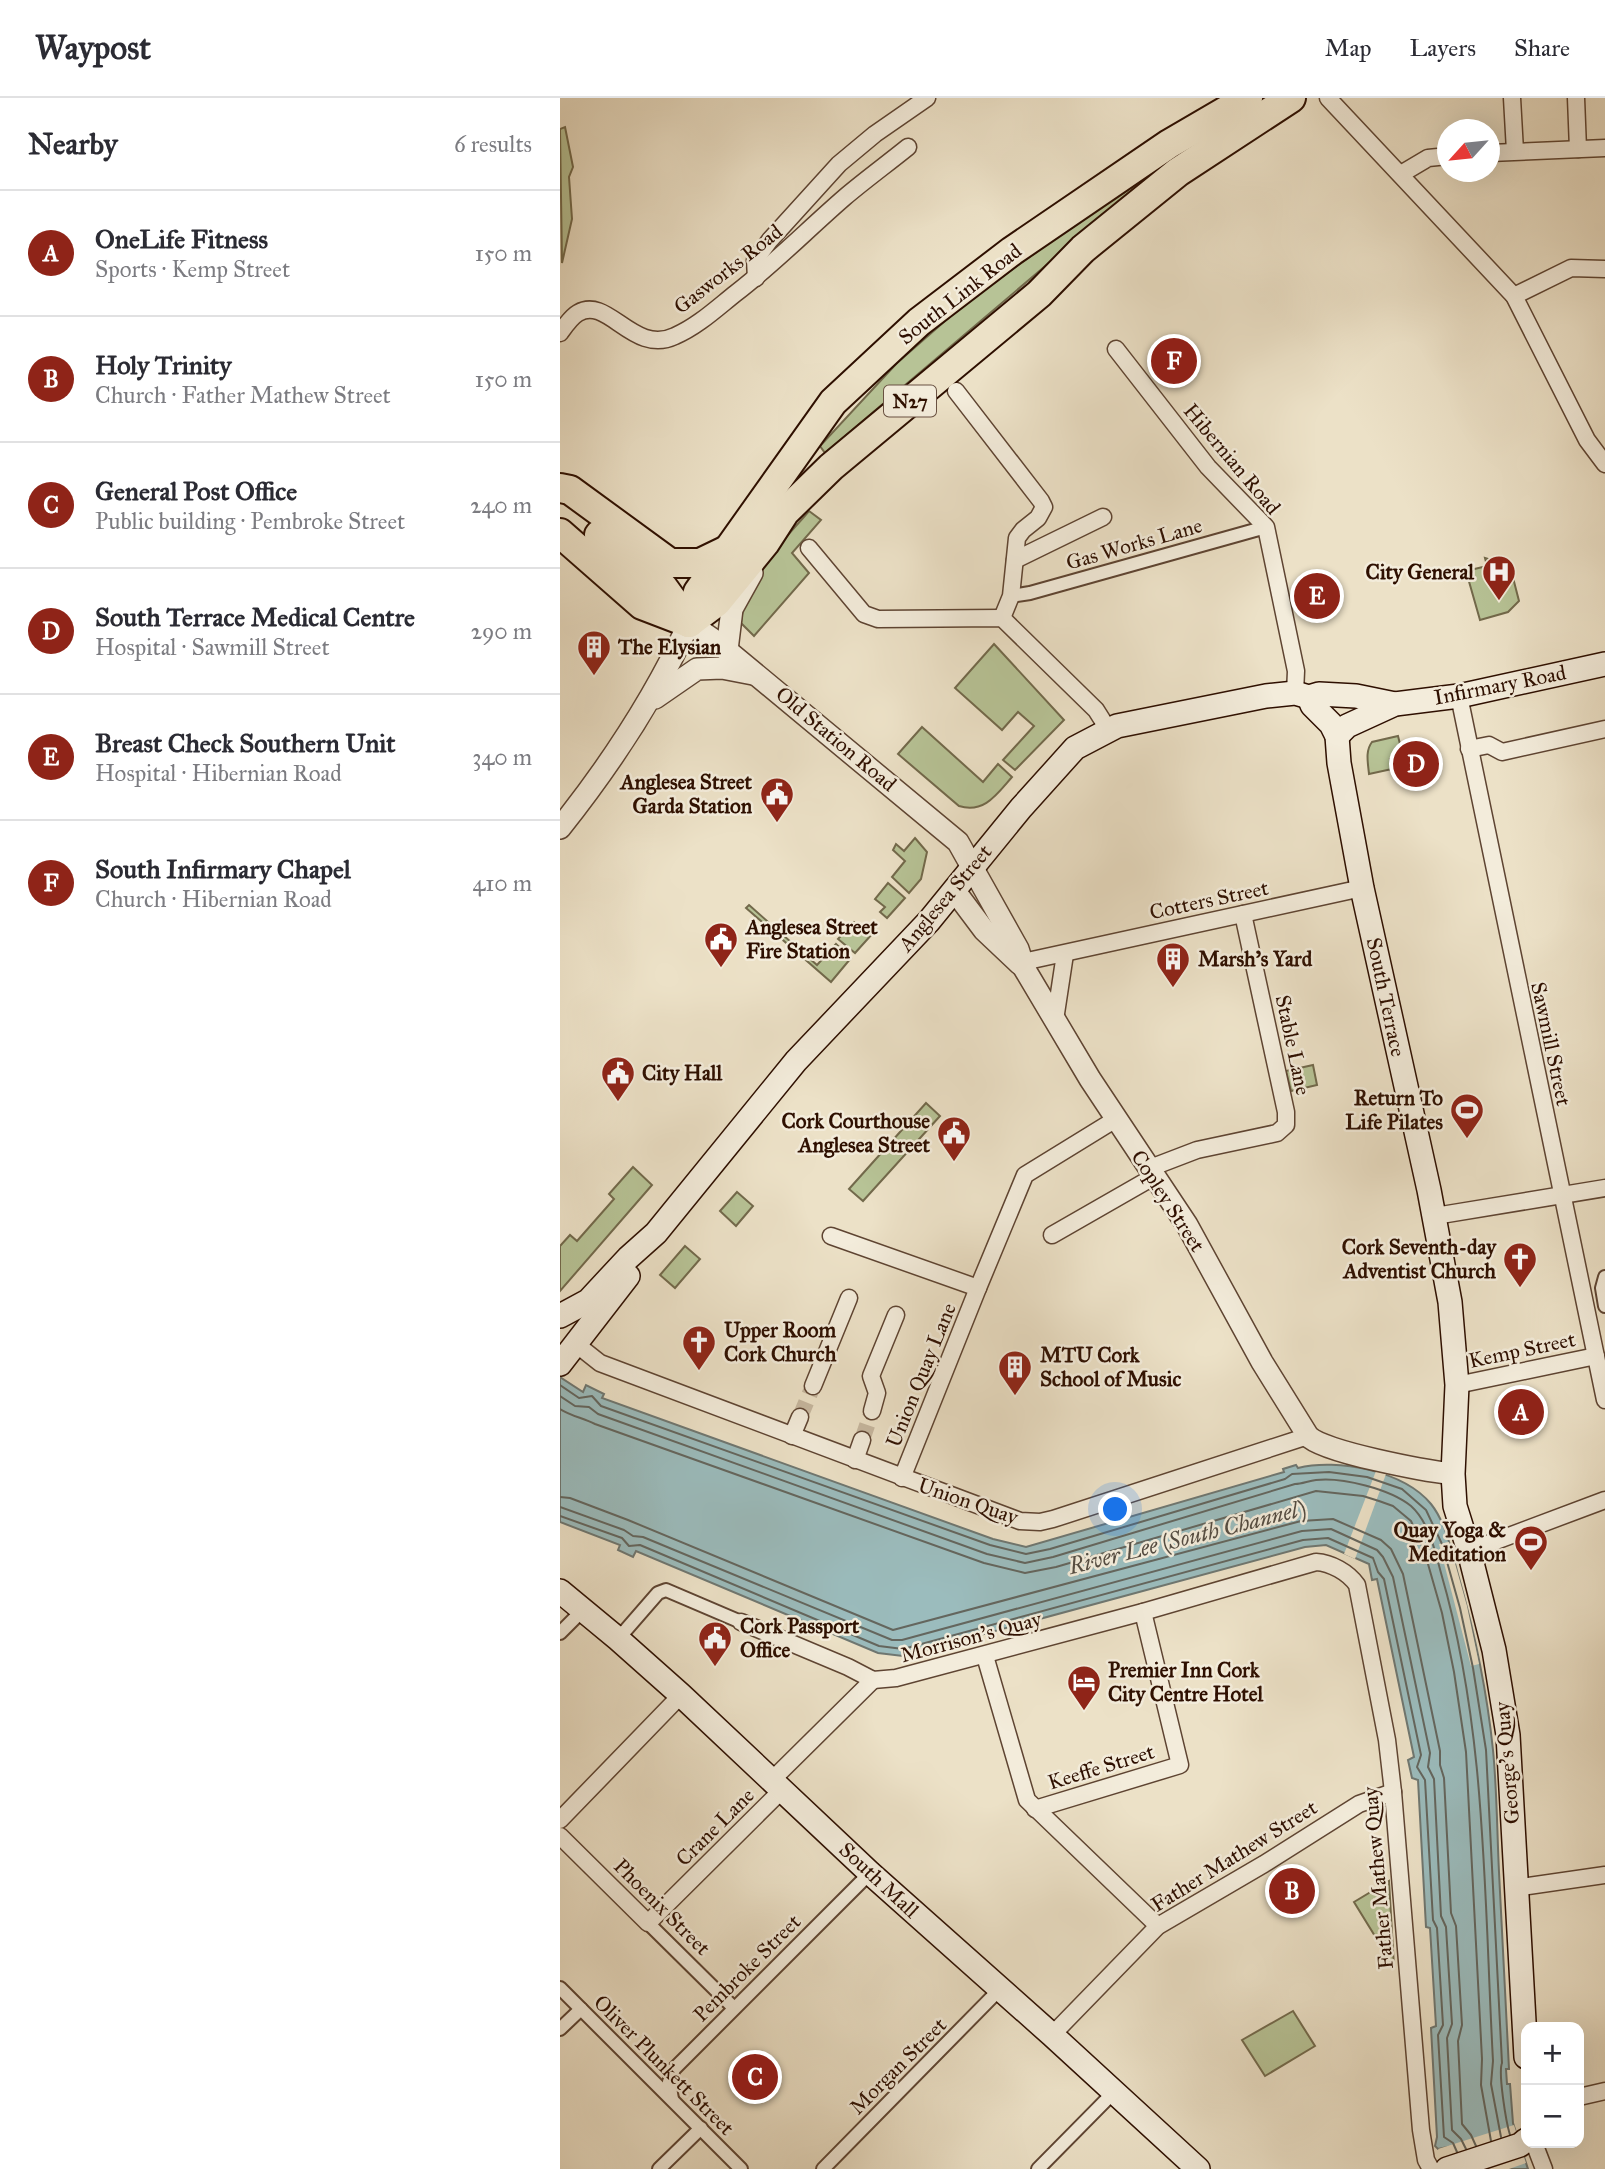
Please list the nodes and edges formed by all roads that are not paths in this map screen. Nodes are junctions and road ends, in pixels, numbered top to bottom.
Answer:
1 (928, 98) edge
2 (1248, 98) edge
3 (1291, 98) edge
4 (1328, 98) edge
5 (1512, 98) edge
6 (1576, 98) edge
7 (908, 147) dead end
8 (1605, 148) edge
9 (1578, 149) junction
10 (1515, 151) junction
11 (1500, 152) edge
12 (1437, 157) edge
13 (1401, 174) junction
14 (1605, 269) edge
15 (756, 278) junction
16 (1514, 296) junction
17 (560, 332) edge
18 (1116, 349) dead end
19 (956, 391) dead end
20 (1605, 464) edge
21 (560, 488) edge
22 (560, 501) edge
23 (1103, 517) dead end
24 (1266, 527) junction
25 (560, 533) edge
26 (765, 543) junction
27 (809, 548) dead end
28 (727, 550) junction
29 (1015, 560) junction
30 (1011, 596) junction
31 (1002, 618) junction
32 (689, 623) junction
33 (727, 650) junction
34 (1605, 664) edge
35 (758, 675) junction
36 (1302, 695) junction
37 (1459, 696) junction
38 (650, 701) junction
39 (1395, 704) junction
40 (1108, 729) junction
41 (1605, 729) edge
42 (1337, 736) junction
43 (1469, 750) junction
44 (560, 828) edge
45 (972, 867) junction
46 (1362, 887) junction
47 (954, 890) junction
48 (1243, 914) junction
49 (1065, 954) junction
50 (1024, 968) junction
51 (1055, 1020) junction
52 (1116, 1119) junction
53 (1152, 1172) junction
54 (1605, 1188) edge
55 (1562, 1195) junction
56 (1435, 1216) junction
57 (656, 1233) junction
58 (1052, 1235) dead end
59 (831, 1236) dead end
60 (1605, 1277) edge
61 (978, 1288) junction
62 (849, 1298) dead end
63 (1605, 1306) edge
64 (896, 1315) dead end
65 (560, 1316) edge
66 (576, 1344) junction
67 (1596, 1356) junction
68 (560, 1364) edge
69 (1467, 1382) junction
70 (813, 1386) tunnel mouth
71 (1605, 1400) edge
72 (872, 1411) tunnel mouth
73 (800, 1418) tunnel mouth
74 (792, 1436) junction
75 (1308, 1436) junction
76 (862, 1440) tunnel mouth
77 (855, 1460) junction
78 (1453, 1474) junction
79 (902, 1478) junction
80 (1605, 1500) edge
81 (1469, 1551) junction
82 (1357, 1585) joint
83 (560, 1591) edge
84 (583, 1610) junction
85 (1143, 1612) junction
86 (741, 1622) joint
87 (560, 1633) edge
88 (618, 1639) junction
89 (985, 1656) junction
90 (873, 1681) junction
91 (681, 1695) junction
92 (777, 1785) junction
93 (1393, 1792) junction
94 (1035, 1809) junction
95 (560, 1819) edge
96 (560, 1836) edge
97 (870, 1873) junction
98 (1605, 1875) edge
99 (1515, 1888) junction
100 (648, 1923) junction
101 (1158, 1926) junction
102 (560, 1988) edge
103 (1000, 1989) junction
104 (734, 2008) junction
105 (581, 2009) junction
106 (1524, 2022) edge
107 (560, 2029) edge
108 (1052, 2035) junction
109 (1605, 2091) edge
110 (1114, 2092) junction
111 (1584, 2096) edge
112 (672, 2099) junction
113 (701, 2128) junction
114 (1521, 2145) edge
115 (1530, 2148) edge
116 (659, 2169) edge
117 (741, 2169) edge
118 (823, 2169) edge
119 (1038, 2169) edge
120 (1198, 2169) edge
121 (1431, 2169) edge
122 (1447, 2169) edge
123 (1544, 2169) edge

1 - 15 street
2 - 28 highway, South Link Road / N27
3 - 26 highway, N27
4 - 13 street
5 - 10 street
6 - 9 street
7 - 15 street, Gasworks Road
8 - 9 street
9 - 10 street
10 - 11 street
12 - 13 street
13 - 16 street
14 - 16 street
15 - 17 street, Gasworks Road
16 - 20 street
18 - 24 street, Hibernian Road
19 - 29 street
21 - 28 highway
22 - 32 highway
23 - 29 street
24 - 30 street, Gas Works Lane
24 - 36 street, Hibernian Road
25 - 32 highway
26 - 32 highway, N27
26 - 33 street
27 - 31 street
28 - 32 highway, N27
29 - 30 street
30 - 31 street
31 - 40 street
32 - 33 street, Old Station Road
32 - 38 street
33 - 35 street, Old Station Road
34 - 37 main road, Infirmary Road
35 - 38 street
35 - 45 street, Old Station Road
36 - 39 main road, Infirmary Road
36 - 40 main road, Anglesea Street
36 - 42 main road
37 - 39 main road, Infirmary Road
37 - 43 street, Sawmill Street
38 - 44 street
39 - 42 main road, Infirmary Road
40 - 45 main road, Anglesea Street
41 - 43 street
42 - 46 main road, South Terrace
43 - 55 street, Sawmill Street
45 - 47 main road, Anglesea Street
45 - 50 street, Old Station Road
46 - 48 street, Cotters Street
46 - 56 main road, South Terrace
47 - 50 street
47 - 57 main road, Anglesea Street
48 - 49 street, Cotters Street
48 - 53 street, Stable Lane
49 - 50 street, Cotters Street
49 - 51 street
50 - 51 street, Copley Street
51 - 52 street, Copley Street
52 - 53 street, Copley Street
52 - 61 street, Union Quay Lane
53 - 58 street
53 - 75 street, Copley Street
54 - 55 street
55 - 56 street
55 - 67 street, Sawmill Street
56 - 69 main road, South Terrace
57 - 65 main road, Anglesea Street
57 - 66 main road, Anglesea Street
59 - 61 street, Union Quay Lane
60 - 63 street
61 - 79 street, Union Quay Lane
62 - 70 street
64 - 72 street
66 - 68 main road, Anglesea Street
66 - 74 street, Union Quay
67 - 69 street, Kemp Street
67 - 71 street, Sawmill Street
69 - 78 main road, South Terrace
73 - 74 street
74 - 77 street, Union Quay
75 - 78 street
75 - 79 street, Union Quay
76 - 77 street
77 - 79 street, Union Quay
78 - 81 main road, George's Quay
80 - 81 street
81 - 99 main road, George's Quay
82 - 85 street, Morrison's Quay
82 - 93 street, Father Mathew Quay
83 - 84 main road, South Mall
84 - 87 street
84 - 88 main road, South Mall
85 - 89 street, Morrison's Quay
85 - 94 street, Keeffe Street
86 - 88 street
86 - 90 street
88 - 91 main road, South Mall
89 - 90 street, Morrison's Quay
89 - 94 street
90 - 92 street, Crane Lane
91 - 92 main road, South Mall
91 - 95 street
92 - 97 main road, South Mall
92 - 100 street, Crane Lane
93 - 101 street, Father Mathew Street
93 - 121 street, Father Mathew Quay
94 - 101 street
96 - 100 street, Phoenix Street
97 - 103 main road, South Mall
97 - 104 street, Pembroke Street
98 - 99 street
99 - 106 main road, George's Quay
100 - 104 street, Phoenix Street
101 - 108 street, Father Mathew Street
102 - 105 street, Oliver Plunkett Street
103 - 108 main road, South Mall
103 - 118 street, Morgan Street
104 - 112 street, Pembroke Street
105 - 107 street
105 - 112 street, Oliver Plunkett Street
108 - 110 main road, South Mall
109 - 111 street
110 - 119 street
110 - 120 main road, South Mall
112 - 113 street, Oliver Plunkett Street
113 - 116 street
113 - 117 street, Oliver Plunkett Street
114 - 122 main road
115 - 123 street

